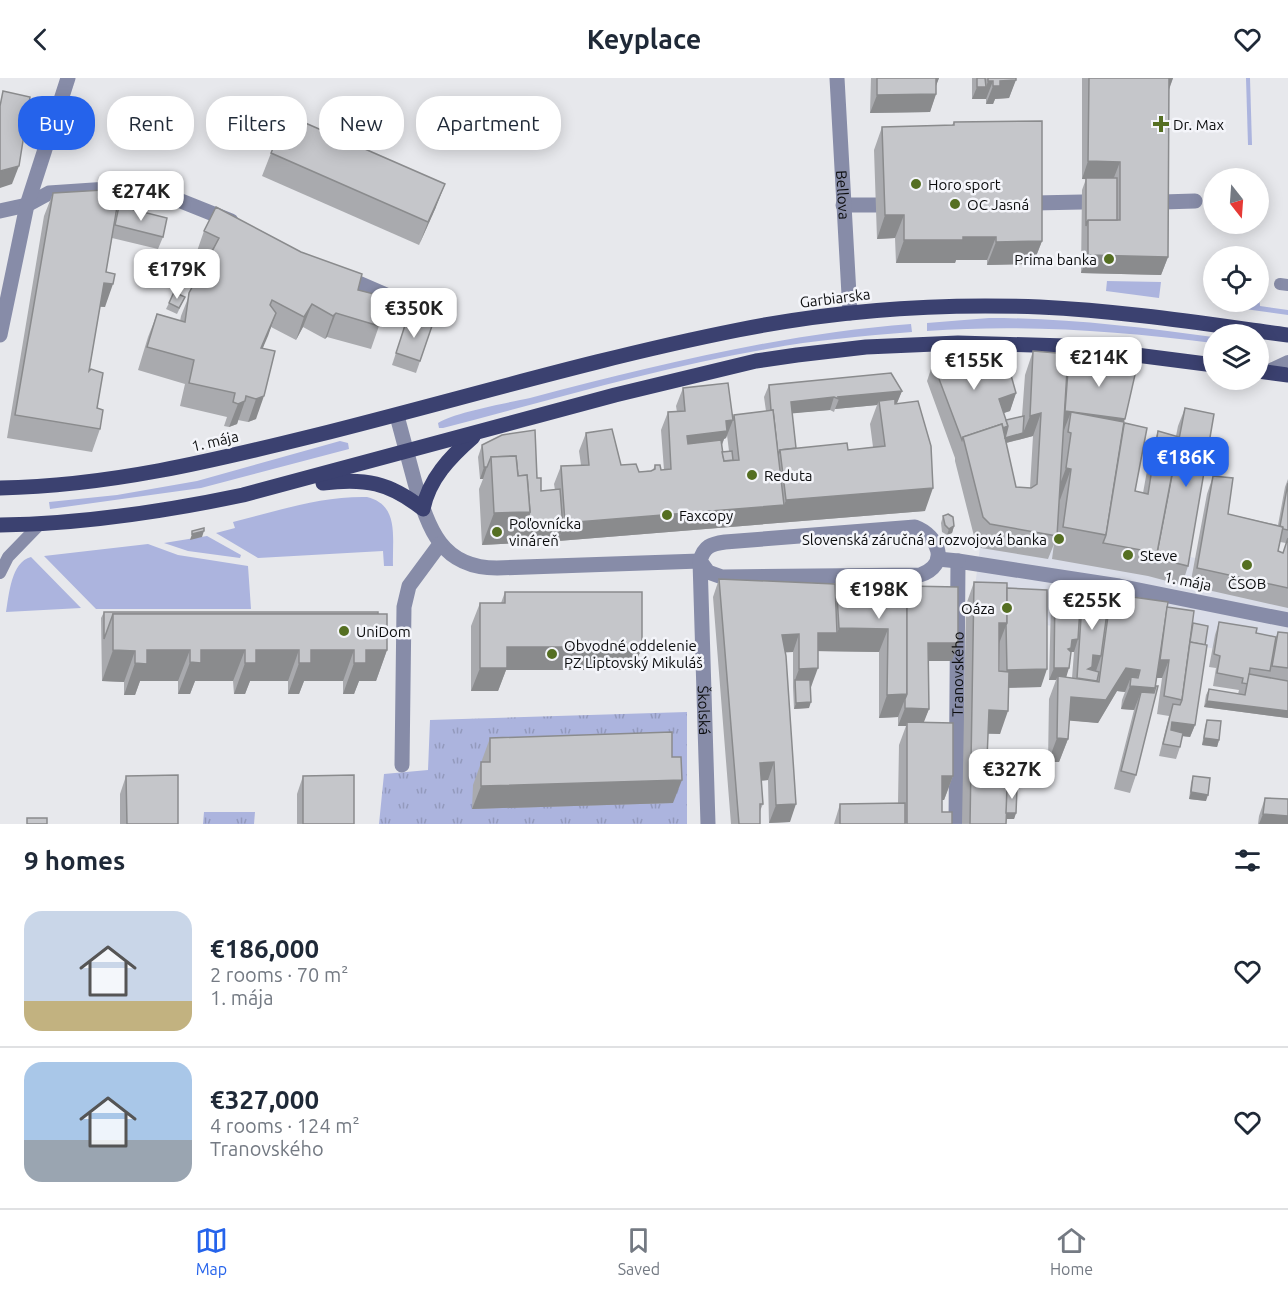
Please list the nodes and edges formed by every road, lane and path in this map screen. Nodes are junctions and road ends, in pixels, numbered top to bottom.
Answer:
1 (68, 78) edge
2 (837, 78) edge
3 (1195, 201) dead end
4 (1082, 202) dead end
5 (1162, 202) edge
6 (1034, 203) edge
7 (27, 205) junction
8 (843, 205) junction
9 (876, 205) dead end
10 (0, 211) edge
11 (240, 227) edge
12 (331, 271) edge
13 (850, 313) junction
14 (432, 315) dead end
15 (1, 330) edge
16 (1288, 335) edge
17 (1288, 361) edge
18 (1203, 364) edge
19 (1269, 369) edge
20 (1269, 373) edge
21 (1288, 375) edge
22 (397, 416) junction
23 (475, 435) junction
24 (407, 453) junction
25 (292, 483) junction
26 (0, 488) edge
27 (423, 509) junction
28 (40, 524) junction
29 (0, 525) edge
30 (440, 544) junction
31 (938, 559) junction
32 (700, 561) junction
33 (958, 561) junction
34 (0, 573) edge
35 (1288, 620) edge
36 (402, 765) dead end
37 (708, 824) edge
38 (956, 824) edge

1 - 7 street
2 - 8 street, Bellova
3 - 5 street
4 - 6 street
7 - 10 street
7 - 11 street
7 - 15 street
8 - 9 street
8 - 13 street, Bellova
12 - 14 street
13 - 16 main road, Garbiarska
13 - 22 main road, Garbiarska
17 - 19 lane
18 - 23 main road
20 - 21 main road
22 - 24 street
22 - 26 main road, 1. mája
23 - 24 main road
23 - 27 main road
24 - 25 main road
24 - 27 street
25 - 27 main road
25 - 28 main road
27 - 30 street
28 - 29 main road
28 - 34 lane
30 - 32 street
30 - 36 street
31 - 32 street
31 - 32 street
31 - 33 street, 1. mája
32 - 37 street, Školská
33 - 35 street, 1. mája
33 - 38 street, Tranovského

